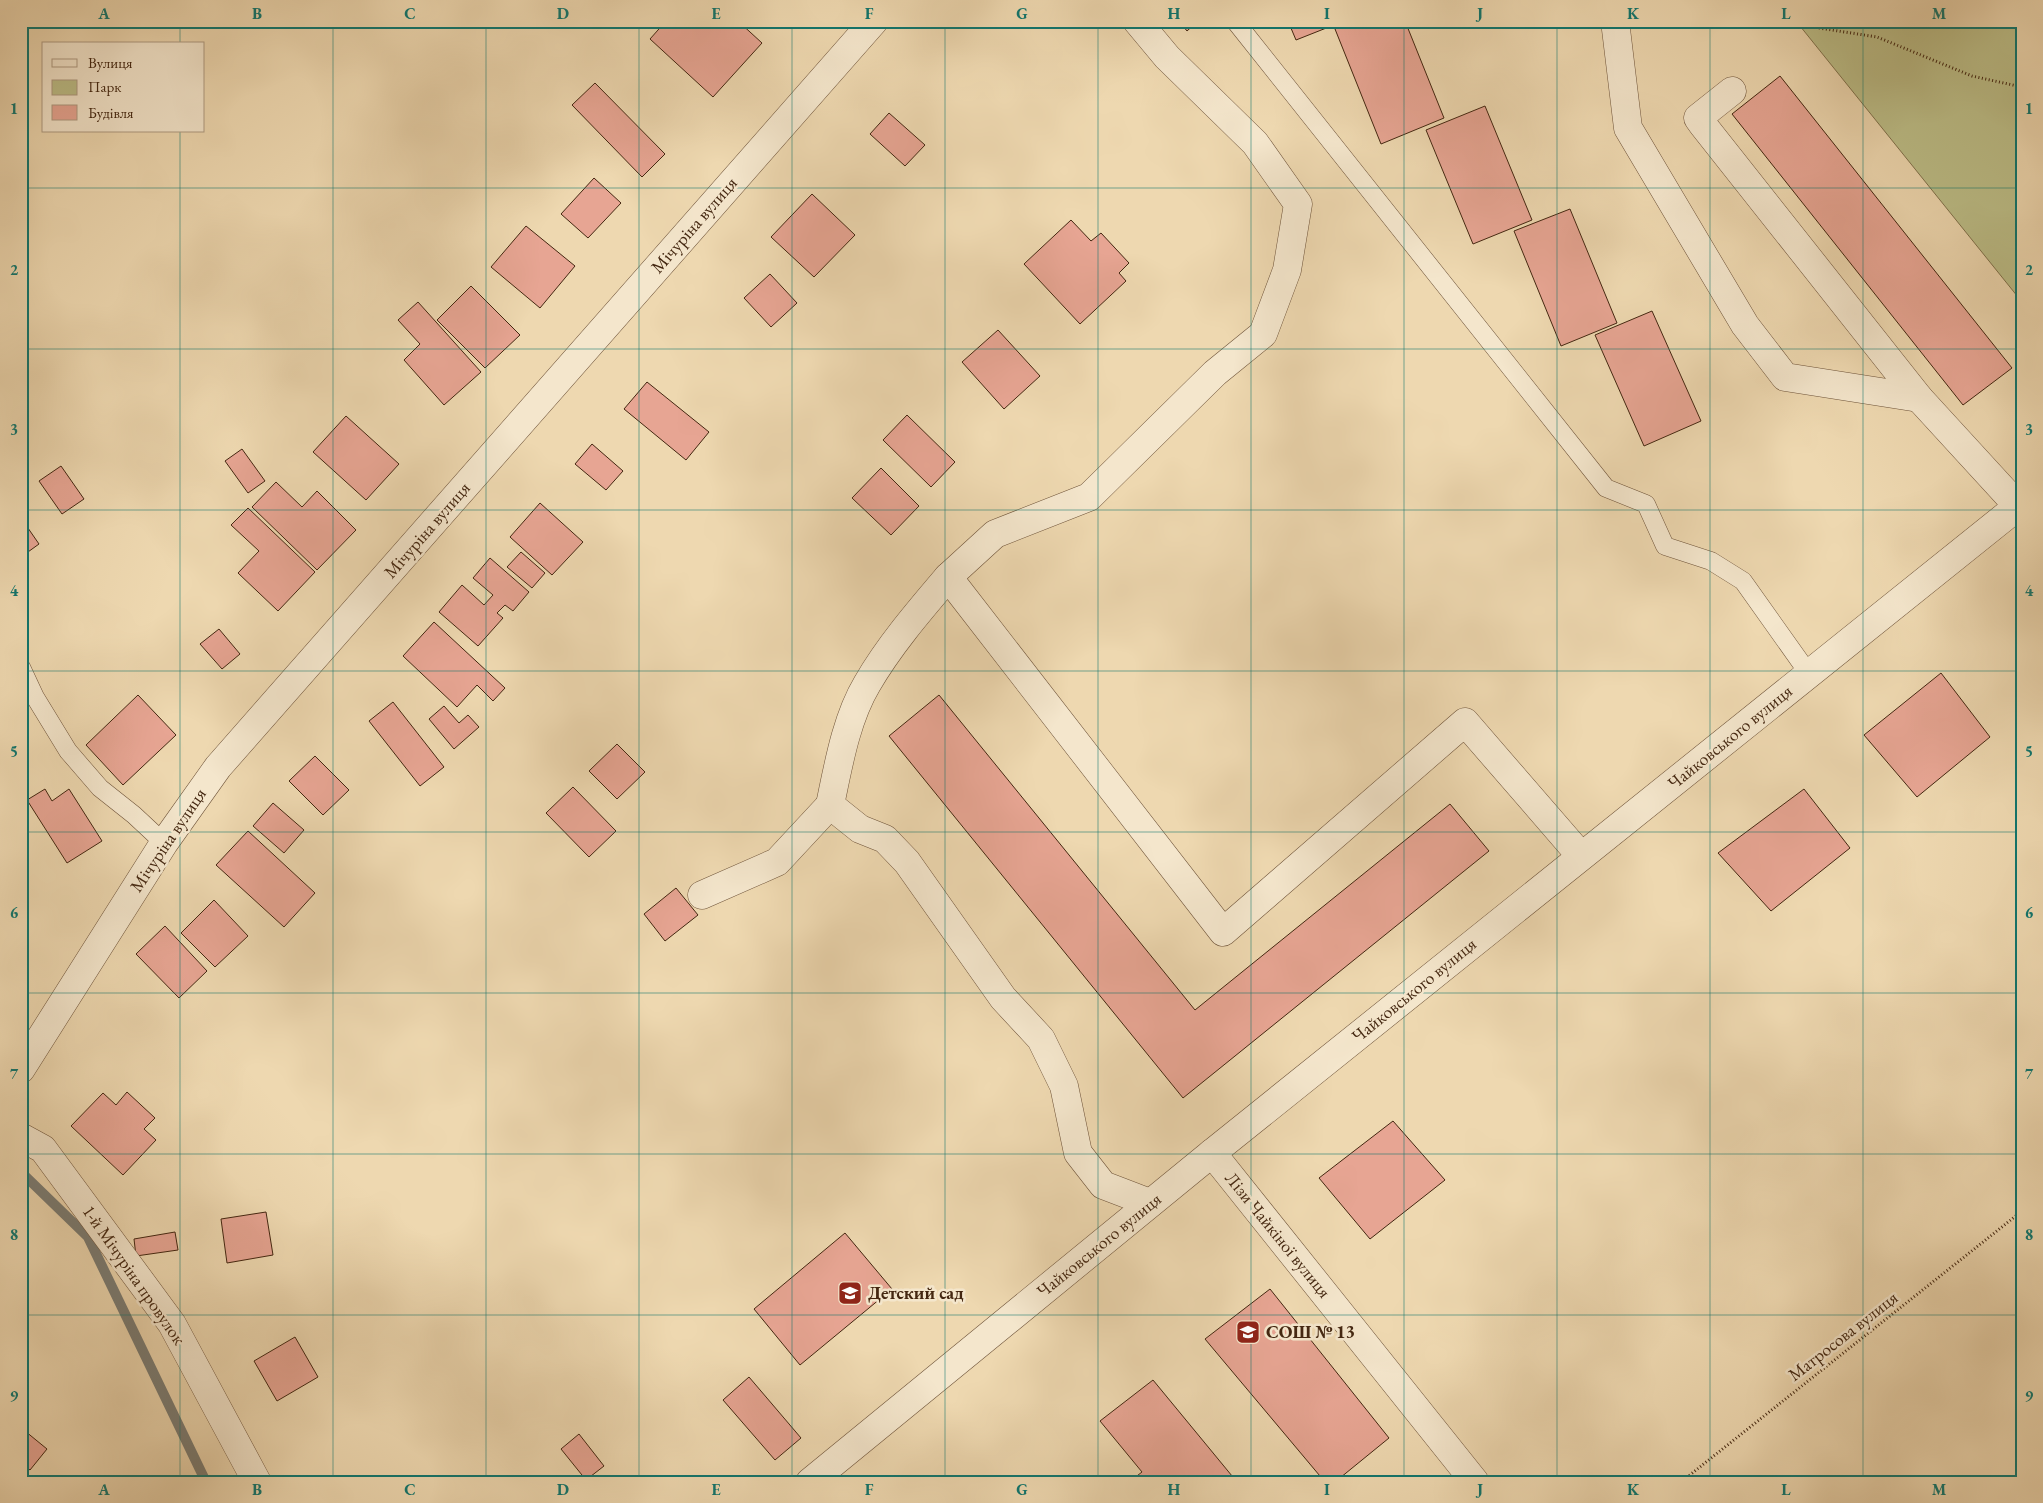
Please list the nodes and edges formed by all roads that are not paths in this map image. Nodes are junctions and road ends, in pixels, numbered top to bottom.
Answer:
1 (874, 21) edge
2 (1137, 21) edge
3 (1235, 21) edge
4 (1615, 21) edge
5 (1732, 91) dead end
6 (1919, 398) junction
7 (2020, 504) edge
8 (948, 577) junction
9 (21, 667) edge
10 (1809, 674) junction
11 (830, 805) junction
12 (164, 843) junction
13 (1581, 856) junction
14 (702, 895) dead end
15 (21, 1069) edge
16 (21, 1137) edge
17 (1212, 1153) junction
18 (1150, 1203) junction
19 (257, 1482) edge
20 (810, 1482) edge
21 (1475, 1482) edge

1 - 12 street, Мічуріна вулиця
2 - 8 street
3 - 10 lane
4 - 6 street
5 - 6 street
6 - 7 street
7 - 10 street, Чайковського вулиця
8 - 11 street
8 - 13 street
9 - 12 lane
10 - 13 street, Чайковського вулиця
11 - 14 street
11 - 18 street
12 - 15 street, Мічуріна вулиця
13 - 17 street, Чайковського вулиця
16 - 19 street, 1-й Мічуріна провулок
17 - 18 street, Чайковського вулиця
17 - 21 street, Лізи Чайкіної вулиця
18 - 20 street, Чайковського вулиця

